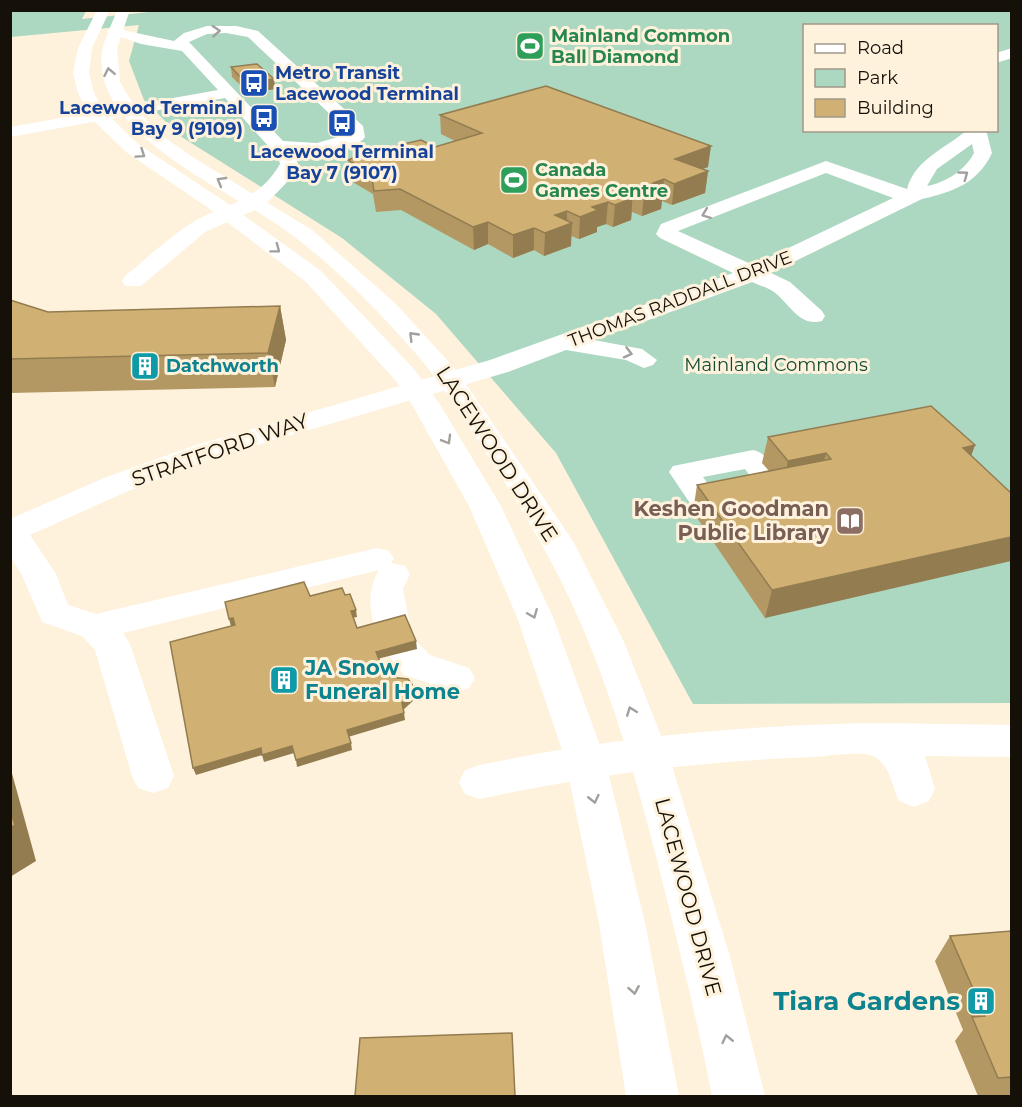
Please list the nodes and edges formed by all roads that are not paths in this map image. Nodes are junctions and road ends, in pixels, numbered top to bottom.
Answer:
1 (104, 10) edge
2 (124, 10) edge
3 (113, 32) junction
4 (186, 46) junction
5 (229, 93) junction
6 (125, 110) junction
7 (98, 115) junction
8 (10, 132) edge
9 (976, 132) edge
10 (977, 132) edge
11 (277, 145) junction
12 (913, 195) junction
13 (256, 202) junction
14 (230, 214) junction
15 (752, 274) junction
16 (133, 281) dead end
17 (813, 316) dead end
18 (568, 343) junction
19 (644, 360) dead end
20 (434, 385) junction
21 (11, 532) edge
22 (95, 627) junction
23 (456, 678) dead end
24 (879, 739) junction
25 (1011, 741) edge
26 (647, 751) junction
27 (585, 759) junction
28 (153, 776) dead end
29 (480, 782) dead end
30 (914, 789) dead end
31 (653, 1096) edge
32 (739, 1096) edge

1 - 7 main road, LACEWOOD DRIVE
2 - 3 main road, LACEWOOD DRIVE
3 - 4 main road
6 -> 3 main road, LACEWOOD DRIVE
4 - 5 main road
4 -> 11 main road
5 - 6 main road
5 - 11 main road
6 - 7 main road
13 -> 6 main road, LACEWOOD DRIVE
7 - 8 main road
7 -> 14 main road, LACEWOOD DRIVE
9 - 12 main road, THOMAS RADDALL DRIVE
12 -> 10 main road, THOMAS RADDALL DRIVE
11 - 13 main road
12 - 15 main road, THOMAS RADDALL DRIVE
12 -> 15 main road
13 - 14 main road
20 -> 13 main road, LACEWOOD DRIVE
14 - 16 main road
14 -> 20 main road, LACEWOOD DRIVE
15 - 17 main road
15 - 18 main road, THOMAS RADDALL DRIVE
18 -> 19 main road
18 - 20 main road, THOMAS RADDALL DRIVE
20 - 21 main road, STRATFORD WAY
26 -> 20 main road, LACEWOOD DRIVE
20 -> 27 main road, LACEWOOD DRIVE
21 - 22 main road
22 - 23 main road
22 - 28 main road
24 - 25 main road
24 - 26 main road
24 - 30 main road
26 - 27 main road
32 -> 26 main road, LACEWOOD DRIVE
27 - 29 main road
27 -> 31 main road, LACEWOOD DRIVE

